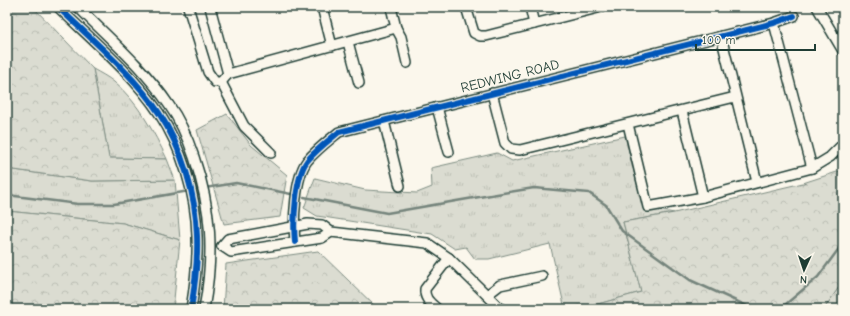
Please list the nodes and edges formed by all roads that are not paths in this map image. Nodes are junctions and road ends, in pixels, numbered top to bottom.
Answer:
1 (58, 7) edge
2 (78, 7) edge
3 (188, 7) edge
4 (210, 7) edge
5 (322, 7) edge
6 (391, 7) edge
7 (466, 7) edge
8 (530, 7) edge
9 (817, 7) edge
10 (596, 8) edge
11 (794, 16) dead end
12 (774, 23) junction
13 (534, 24) junction
14 (396, 28) junction
15 (721, 36) junction
16 (348, 42) junction
17 (332, 46) junction
18 (843, 51) edge
19 (407, 63) dead end
20 (228, 74) junction
21 (221, 82) junction
22 (359, 83) dead end
23 (492, 93) junction
24 (735, 97) junction
25 (437, 107) junction
26 (682, 111) junction
27 (384, 120) junction
28 (628, 124) junction
29 (843, 144) edge
30 (449, 152) dead end
31 (271, 153) dead end
32 (812, 168) junction
33 (757, 182) junction
34 (400, 186) dead end
35 (703, 196) junction
36 (294, 226) junction
37 (331, 232) junction
38 (295, 242) junction
39 (222, 246) junction
40 (210, 248) junction
41 (197, 250) junction
42 (449, 258) junction
43 (542, 276) dead end
44 (487, 296) junction
45 (191, 309) edge
46 (204, 309) edge
47 (437, 309) edge
48 (501, 309) edge

1 - 41 street
2 - 40 street
3 - 21 street
4 - 20 street
5 - 17 street
6 - 14 street
7 - 13 street
8 - 13 street
9 - 18 street
10 - 13 street
11 - 12 street, REDWING ROAD
12 - 15 street, REDWING ROAD
12 - 32 street
14 - 16 street
14 - 19 street
15 - 23 street, REDWING ROAD
15 - 24 street
16 - 17 street
16 - 22 street
17 - 20 street
20 - 21 street
21 - 31 street
23 - 25 street, REDWING ROAD
23 - 28 street
24 - 26 street
24 - 33 street
25 - 27 street, REDWING ROAD
25 - 30 street
26 - 28 street
26 - 35 street
27 - 34 street
27 - 36 street, REDWING ROAD
28 - 35 street
29 - 32 street
32 - 33 street
33 - 35 street
36 - 37 street
36 - 38 street, REDWING ROAD
36 - 39 street
37 - 38 street
37 - 42 street
38 - 39 street
39 - 40 street
40 - 41 street
40 - 46 street
41 - 45 street
42 - 44 street
42 - 47 street
43 - 44 street
44 - 48 street

